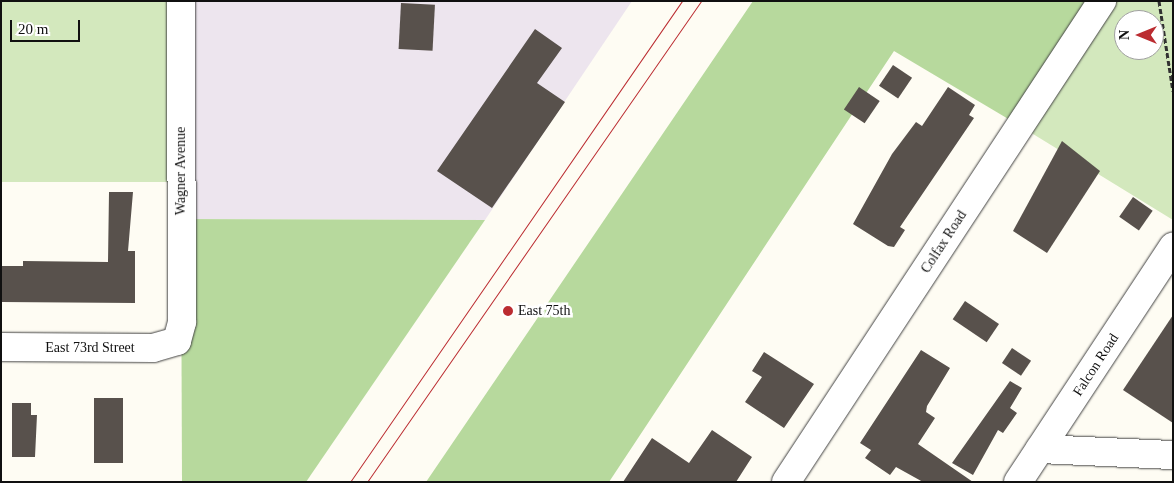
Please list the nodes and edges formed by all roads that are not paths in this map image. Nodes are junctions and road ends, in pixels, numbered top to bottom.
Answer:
1 (181, 1) edge
2 (1102, 1) edge
3 (1173, 247) edge
4 (178, 341) joint
5 (1, 347) edge
6 (1040, 450) junction
7 (1173, 455) edge
8 (786, 482) edge
9 (1018, 482) edge

1 - 4 street, Wagner Avenue
2 - 8 street, Colfax Road
3 - 6 street, Falcon Road
4 - 5 street, East 73rd Street
6 - 7 street
6 - 9 street, Falcon Road

